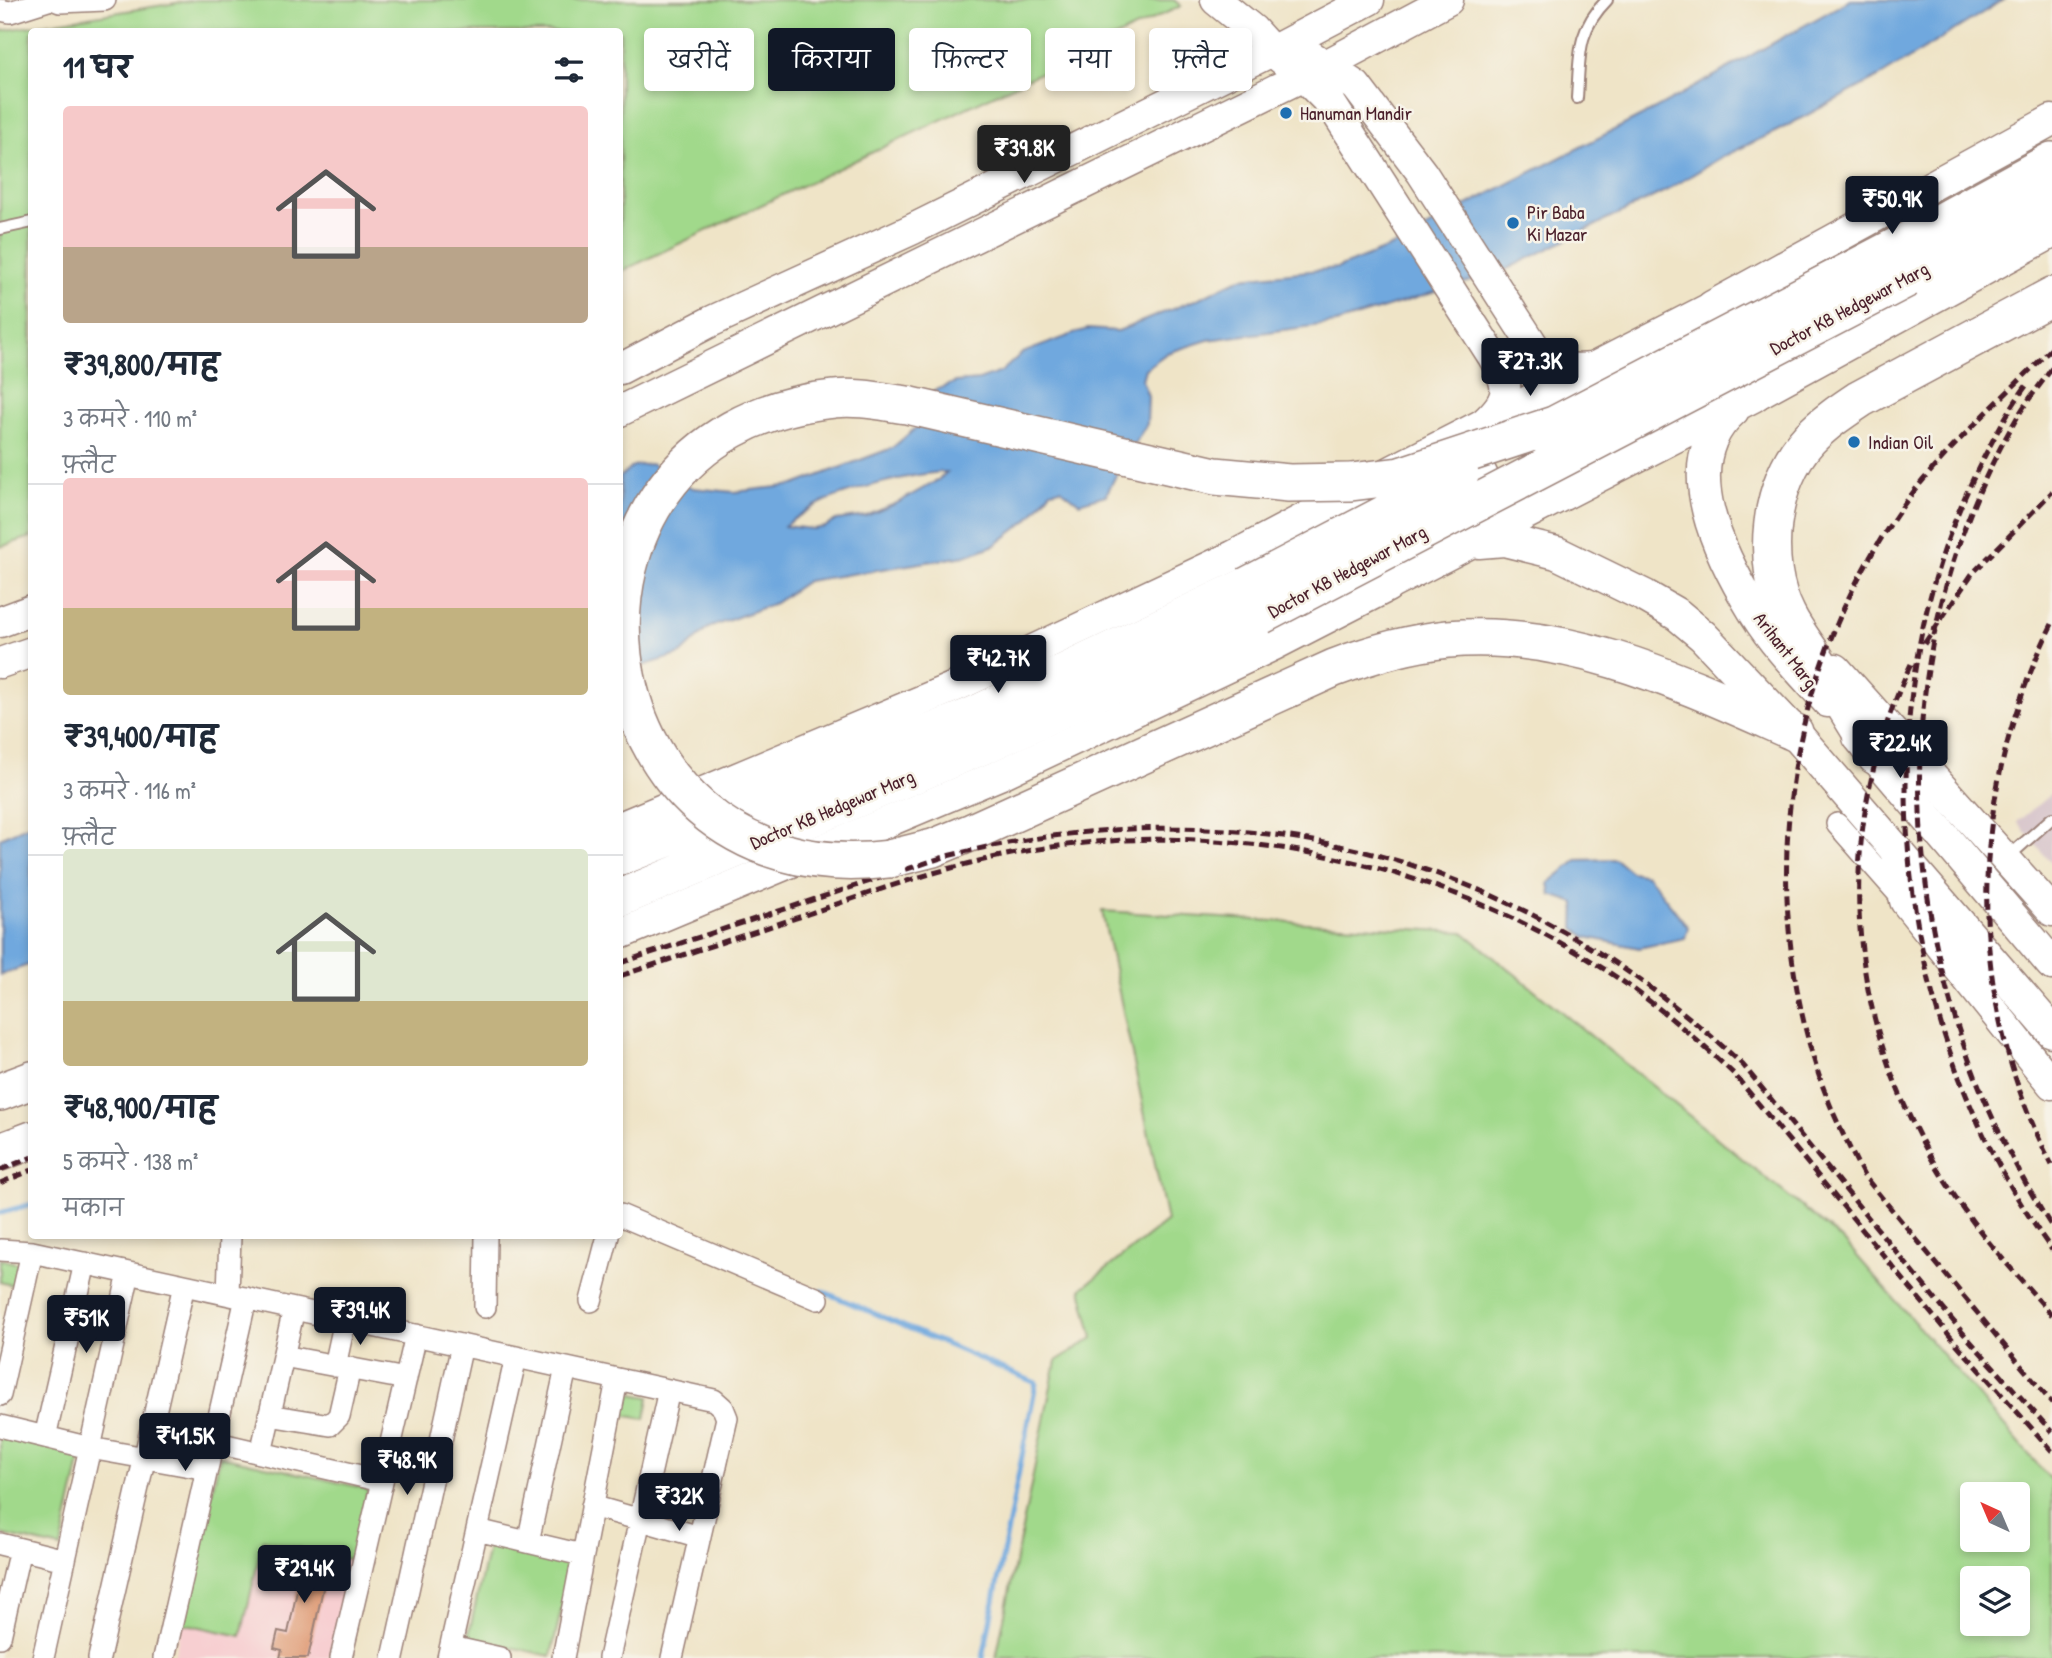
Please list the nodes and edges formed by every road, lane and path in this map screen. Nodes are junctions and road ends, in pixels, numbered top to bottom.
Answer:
1 (48, 0) edge
2 (55, 0) edge
3 (105, 0) edge
4 (1216, 0) edge
5 (1369, 0) edge
6 (1448, 0) edge
7 (1607, 0) edge
8 (0, 10) edge
9 (1272, 41) junction
10 (1314, 71) junction
11 (1577, 98) dead end
12 (2052, 120) edge
13 (2052, 161) edge
14 (2052, 198) edge
15 (28, 223) edge
16 (0, 229) edge
17 (2052, 233) edge
18 (2052, 296) edge
19 (1709, 308) junction
20 (1647, 340) junction
21 (623, 367) edge
22 (1593, 368) junction
23 (1749, 398) junction
24 (623, 410) edge
25 (1560, 422) junction
26 (1692, 428) junction
27 (1470, 432) junction
28 (1345, 496) junction
29 (1506, 525) junction
30 (1460, 549) junction
31 (1387, 587) junction
32 (623, 600) edge
33 (1254, 601) junction
34 (28, 612) edge
35 (1786, 614) junction
36 (0, 622) edge
37 (28, 653) edge
38 (0, 663) edge
39 (623, 668) edge
40 (1794, 732) junction
41 (1876, 756) junction
42 (2052, 818) edge
43 (1837, 824) dead end
44 (623, 826) edge
45 (1895, 849) junction
46 (623, 856) edge
47 (2006, 859) junction
48 (623, 897) edge
49 (2044, 897) edge
50 (1905, 901) junction
51 (623, 933) edge
52 (2052, 964) edge
53 (2052, 1031) edge
54 (28, 1082) edge
55 (2052, 1084) edge
56 (0, 1092) edge
57 (28, 1142) edge
58 (0, 1152) edge
59 (623, 1215) edge
60 (230, 1239) edge
61 (486, 1239) edge
62 (607, 1239) edge
63 (0, 1250) edge
64 (32, 1252) junction
65 (85, 1264) junction
66 (130, 1273) junction
67 (184, 1285) junction
68 (237, 1296) junction
69 (818, 1299) dead end
70 (591, 1301) dead end
71 (485, 1307) dead end
72 (294, 1309) junction
73 (345, 1320) junction
74 (416, 1335) junction
75 (462, 1345) junction
76 (283, 1356) junction
77 (516, 1357) junction
78 (343, 1367) junction
79 (566, 1368) junction
80 (406, 1379) junction
81 (617, 1380) junction
82 (669, 1390) junction
83 (0, 1395) edge
84 (269, 1415) junction
85 (0, 1426) edge
86 (46, 1437) junction
87 (213, 1442) junction
88 (90, 1448) junction
89 (261, 1453) junction
90 (146, 1456) junction
91 (207, 1469) junction
92 (382, 1481) junction
93 (592, 1506) junction
94 (640, 1519) junction
95 (477, 1530) junction
96 (700, 1537) junction
97 (528, 1542) junction
98 (10, 1546) edge
99 (582, 1555) junction
100 (65, 1560) junction
101 (0, 1637) edge
102 (449, 1652) edge
103 (43, 1658) edge
104 (99, 1658) edge
105 (164, 1658) edge
106 (341, 1658) edge
107 (393, 1658) edge
108 (500, 1658) edge
109 (563, 1658) edge
110 (609, 1658) edge
111 (671, 1658) edge

1 - 8 street
2 - 3 street
4 - 9 street
5 - 9 street
6 - 10 street
7 - 11 lane
9 - 10 street
9 - 21 street
10 - 22 street
10 - 24 street
10 - 27 street
12 - 19 street
13 - 25 highway, Doctor KB Hedgewar Marg, bridge
14 - 33 highway, Doctor KB Hedgewar Marg, bridge
15 - 16 lane
17 - 23 street
18 - 35 highway
19 - 20 main road
19 - 23 main road
20 - 22 main road
20 - 26 main road
22 - 27 main road
23 - 26 main road
23 - 41 main road, Arihant Marg
25 - 32 highway, bridge
25 - 33 highway, Doctor KB Hedgewar Marg, bridge
26 - 29 main road
27 - 28 main road
27 - 29 main road
28 - 31 main road
28 - 44 street
29 - 30 main road
30 - 31 main road
30 - 40 main road
31 - 51 street
33 - 46 highway, Doctor KB Hedgewar Marg, bridge
33 - 48 highway, Doctor KB Hedgewar Marg, bridge
34 - 36 street
35 - 41 highway
35 - 47 street
37 - 38 street
39 - 40 highway, bridge
40 - 45 main road
41 - 52 main road, Arihant Marg
42 - 47 lane
43 - 50 street
45 - 50 street
45 - 53 main road
47 - 49 street
50 - 55 street
54 - 56 highway
57 - 58 highway
59 - 69 street
60 - 68 street
61 - 71 street
62 - 70 street
63 - 64 street
64 - 65 street
64 - 83 street
65 - 66 street
65 - 86 street
66 - 67 street
66 - 88 street
67 - 68 street
67 - 90 street
68 - 72 street
68 - 87 street
72 - 73 street
72 - 76 street
73 - 74 street
73 - 78 street
74 - 75 street
74 - 80 street
75 - 77 street
75 - 107 street
76 - 78 street
76 - 84 street
77 - 79 street
77 - 95 street
78 - 80 street
78 - 84 street
79 - 81 street
79 - 97 street
80 - 92 street
81 - 82 street
81 - 93 street
82 - 94 street
82 - 96 street
84 - 89 street
85 - 86 street
86 - 88 street
87 - 89 street
87 - 91 street
88 - 90 street
88 - 100 street
89 - 92 street
90 - 91 street
90 - 104 street
91 - 105 street
92 - 106 street
93 - 94 street
93 - 99 street
94 - 96 street
94 - 110 street
95 - 97 street
95 - 102 street
96 - 111 street
97 - 99 street
98 - 100 street
98 - 101 street
99 - 109 street
100 - 103 street
102 - 108 street

